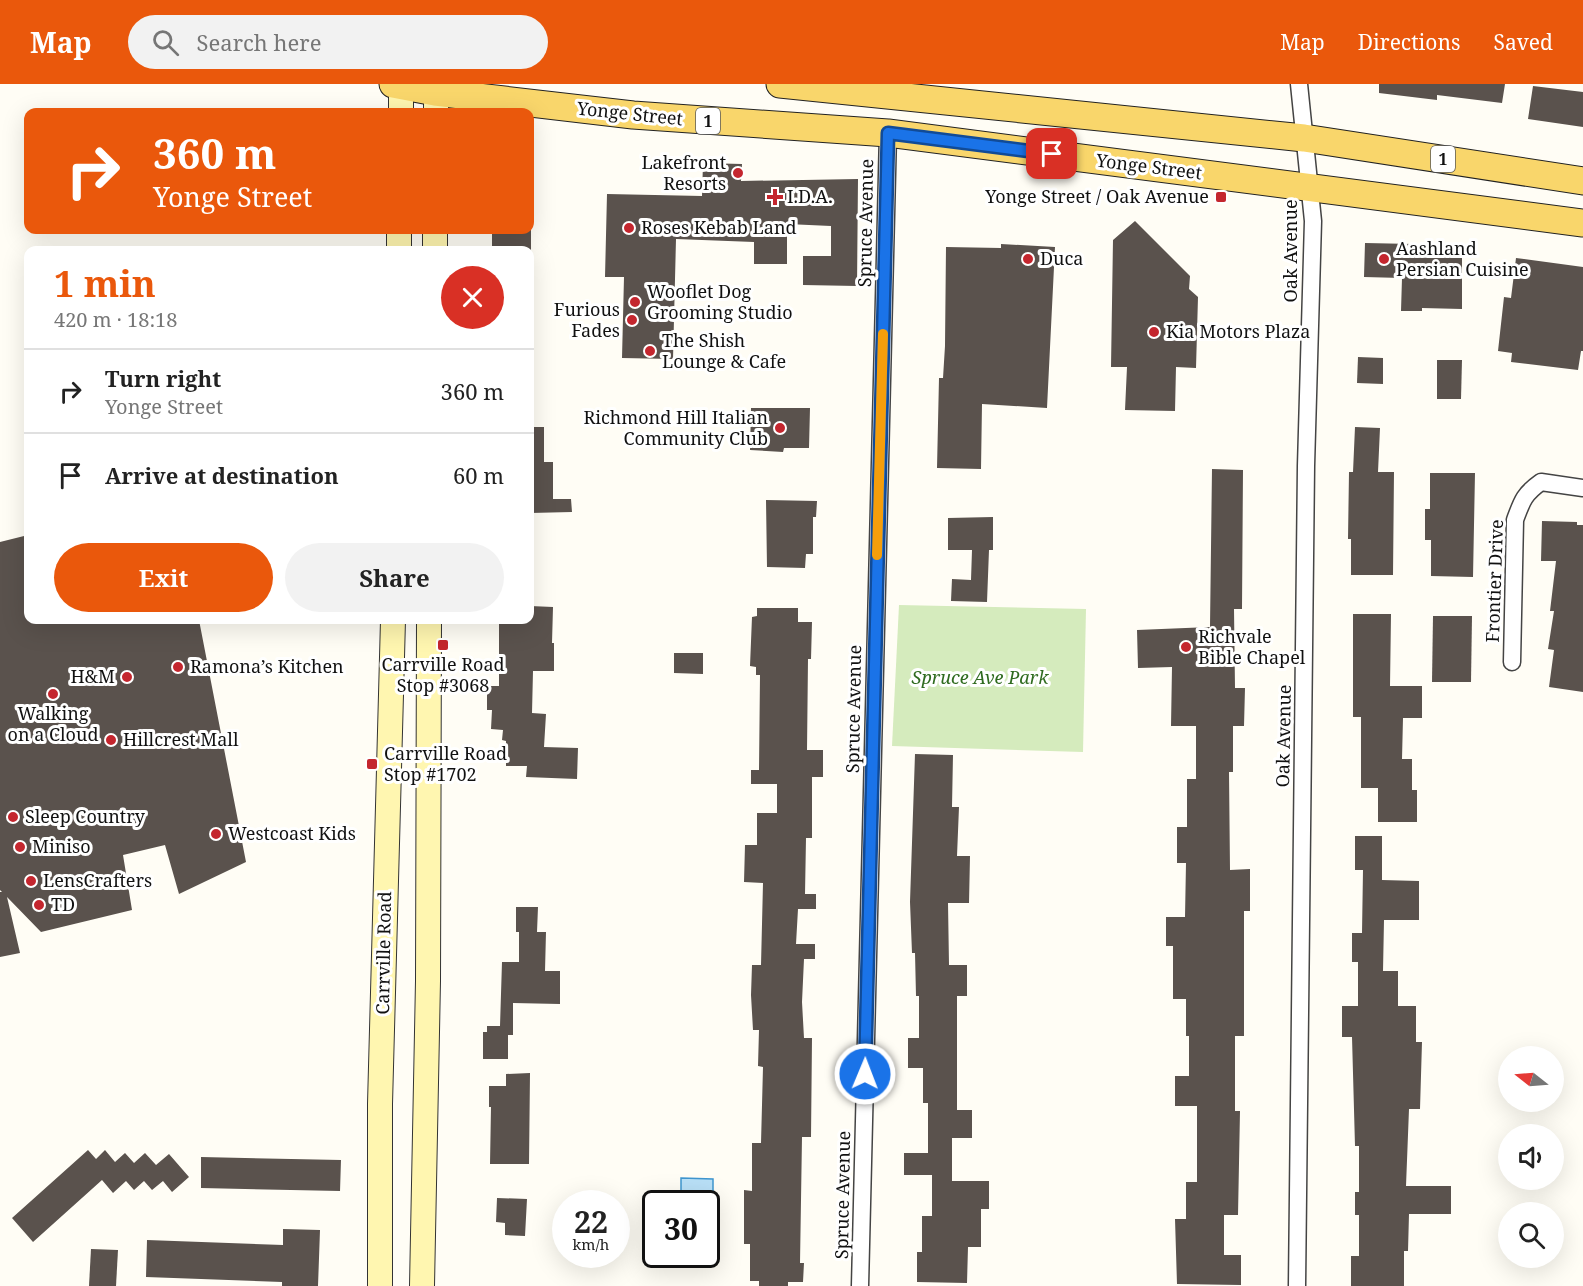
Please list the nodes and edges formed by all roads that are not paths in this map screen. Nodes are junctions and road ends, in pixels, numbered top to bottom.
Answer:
1 (783, 84) edge
2 (1299, 84) edge
3 (398, 85) edge
4 (436, 96) edge
5 (401, 108) edge
6 (888, 133) junction
7 (1304, 138) junction
8 (1583, 181) edge
9 (1311, 187) junction
10 (1583, 223) edge
11 (1583, 488) edge
12 (393, 624) edge
13 (429, 624) edge
14 (1512, 662) dead end
15 (380, 1286) edge
16 (422, 1286) edge
17 (860, 1286) edge
18 (1297, 1286) edge

1 - 7 main road, 1
2 - 7 street, Oak Avenue
3 - 4 main road, Yonge Street / 1
3 - 5 main road
4 - 6 main road, Yonge Street / 1
6 - 9 main road, Yonge Street / 1
6 - 17 street, Spruce Avenue
7 - 8 main road, 1
7 - 9 street, Oak Avenue
9 - 10 main road, Yonge Street / 1
9 - 18 street, Oak Avenue
11 - 14 street, Frontier Drive
12 - 15 main road, Carrville Road
13 - 16 main road

